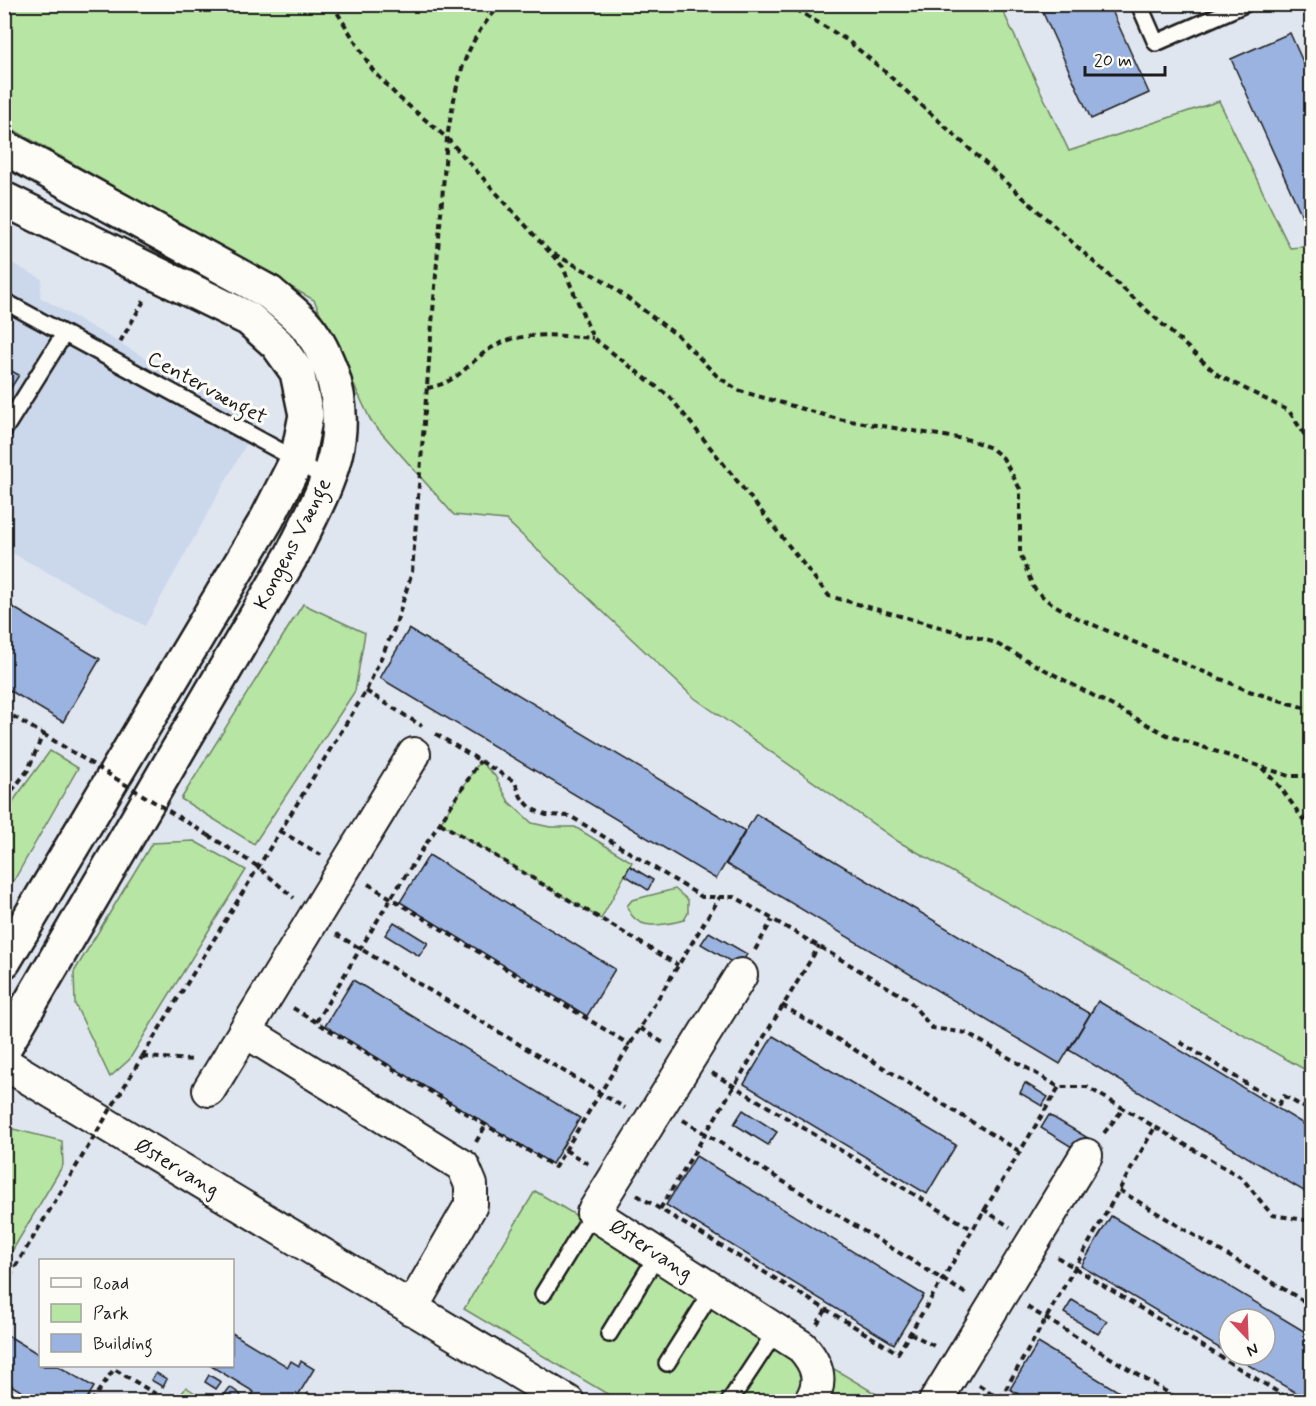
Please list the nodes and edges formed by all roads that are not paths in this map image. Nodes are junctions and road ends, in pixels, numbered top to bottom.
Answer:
1 (1139, 4) edge
2 (1245, 4) edge
3 (1309, 4) edge
4 (1311, 10) edge
5 (6, 153) edge
6 (4, 199) edge
7 (4, 301) edge
8 (64, 334) junction
9 (4, 430) edge
10 (297, 460) junction
11 (328, 482) junction
12 (414, 754) dead end
13 (4, 961) edge
14 (741, 975) road end
15 (245, 1030) junction
16 (4, 1048) edge
17 (4, 1063) edge
18 (216, 1079) road end
19 (1086, 1155) dead end
20 (593, 1213) junction
21 (658, 1254) junction
22 (713, 1290) junction
23 (543, 1294) dead end
24 (411, 1309) junction
25 (776, 1331) junction
26 (609, 1334) dead end
27 (667, 1363) dead end
28 (568, 1401) edge
29 (729, 1401) edge
30 (810, 1401) edge
31 (935, 1401) edge

1 - 2 lane
3 - 4 lane
5 - 11 street, Kongens Vænge
6 - 10 street, Kongens Vænge
7 - 8 lane, Centervænget
8 - 9 lane
8 - 10 lane, Centervænget
10 - 11 lane, Centervænget
10 - 13 street, Kongens Vænge
11 - 16 street, Kongens Vænge
12 - 15 street
14 - 20 street, Østervang
15 - 18 street
15 - 24 street
17 - 24 street, Østervang
19 - 31 street
20 - 21 street, Østervang
20 - 23 lane
21 - 22 street, Østervang
21 - 26 lane
22 - 25 street, Østervang
22 - 27 lane
24 - 28 street, Østervang
25 - 29 lane
25 - 30 street, Østervang

